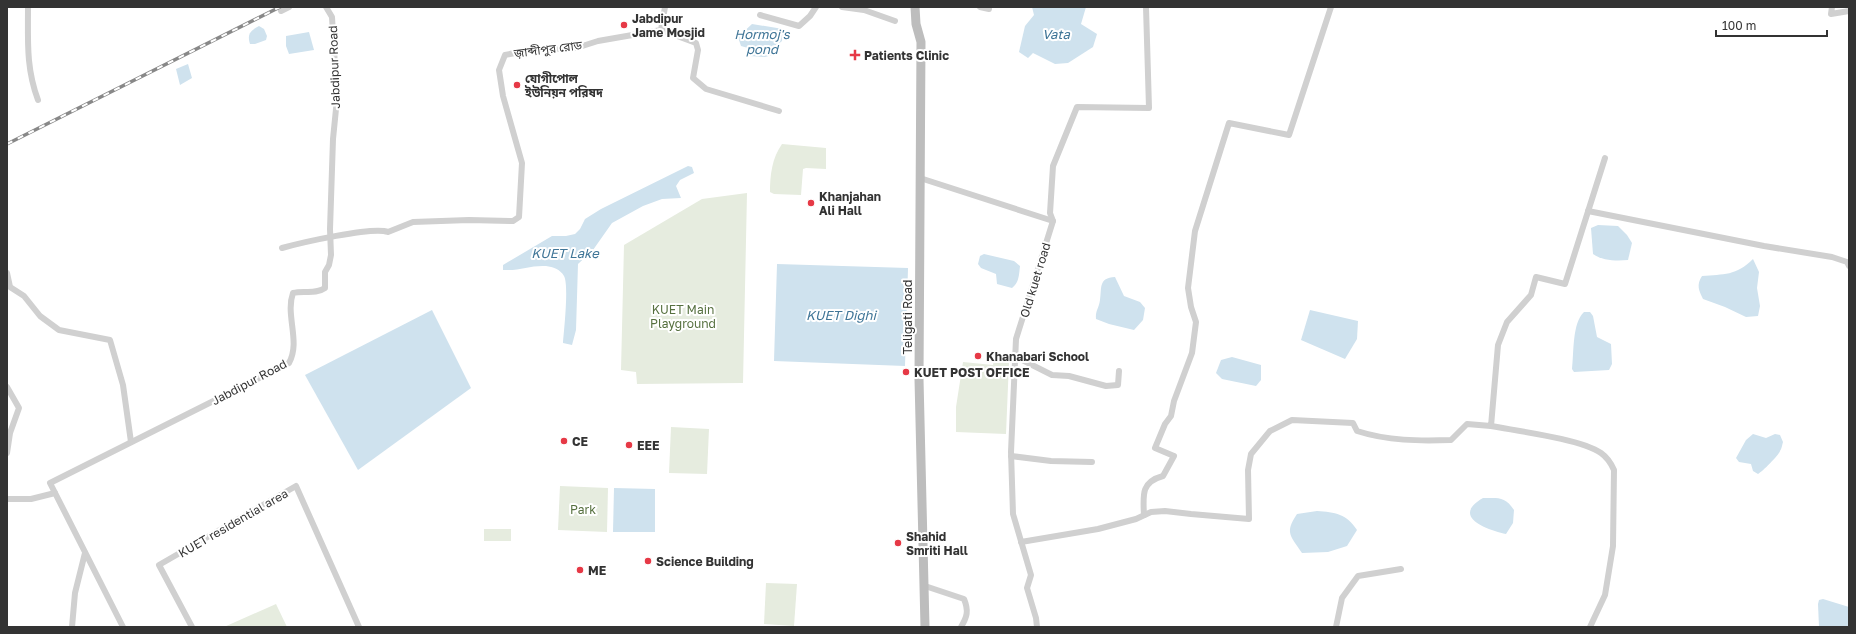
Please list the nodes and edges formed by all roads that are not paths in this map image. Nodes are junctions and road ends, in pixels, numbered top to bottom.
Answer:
1 (28, 7) edge
2 (280, 7) edge
3 (289, 7) edge
4 (326, 7) edge
5 (665, 7) edge
6 (816, 7) edge
7 (842, 7) edge
8 (916, 7) edge
9 (980, 7) edge
10 (1146, 7) edge
11 (1331, 7) edge
12 (1832, 7) edge
13 (989, 9) dead end
14 (1849, 11) edge
15 (760, 15) dead end
16 (895, 21) dead end
17 (661, 30) junction
18 (38, 100) dead end
19 (779, 112) dead end
20 (1605, 158) dead end
21 (920, 178) junction
22 (1588, 211) junction
23 (1053, 221) junction
24 (330, 238) junction
25 (282, 248) dead end
26 (1849, 266) edge
27 (7, 273) edge
28 (1016, 357) junction
29 (1119, 371) dead end
30 (7, 388) edge
31 (1491, 426) junction
32 (131, 442) junction
33 (7, 453) edge
34 (1011, 456) junction
35 (1092, 462) dead end
36 (55, 493) junction
37 (7, 499) edge
38 (1144, 515) junction
39 (1021, 542) junction
40 (85, 553) junction
41 (1401, 569) dead end
42 (925, 586) junction
43 (72, 627) edge
44 (123, 627) edge
45 (192, 627) edge
46 (359, 627) edge
47 (925, 627) edge
48 (961, 627) edge
49 (1037, 627) edge
50 (1336, 627) edge
51 (1590, 627) edge

1 - 18 street
2 - 3 street
4 - 24 street, Jabdipur Road
5 - 17 street
6 - 15 street
7 - 16 street
8 - 21 main road, Teligati Road
9 - 13 street
10 - 23 street, Old kuet road
11 - 38 street
12 - 14 street
17 - 19 street
17 - 24 street, জ়াব্দীপুর রোড
20 - 22 street
21 - 23 street
21 - 42 main road, Teligati Road
22 - 26 street
22 - 31 street
23 - 28 street, Old kuet road
24 - 25 street
24 - 32 street, Jabdipur Road
27 - 32 street
28 - 29 street
28 - 34 street, Old kuet road
30 - 33 street
31 - 38 street
31 - 51 street
32 - 36 street, Jabdipur Road
34 - 35 street
34 - 39 street, Old kuet road
36 - 37 street
36 - 40 street
38 - 39 street
39 - 49 street, Old kuet road
40 - 43 street
40 - 44 street
41 - 50 street
42 - 47 main road, Teligati Road
42 - 48 street
45 - 46 street, KUET residential area

